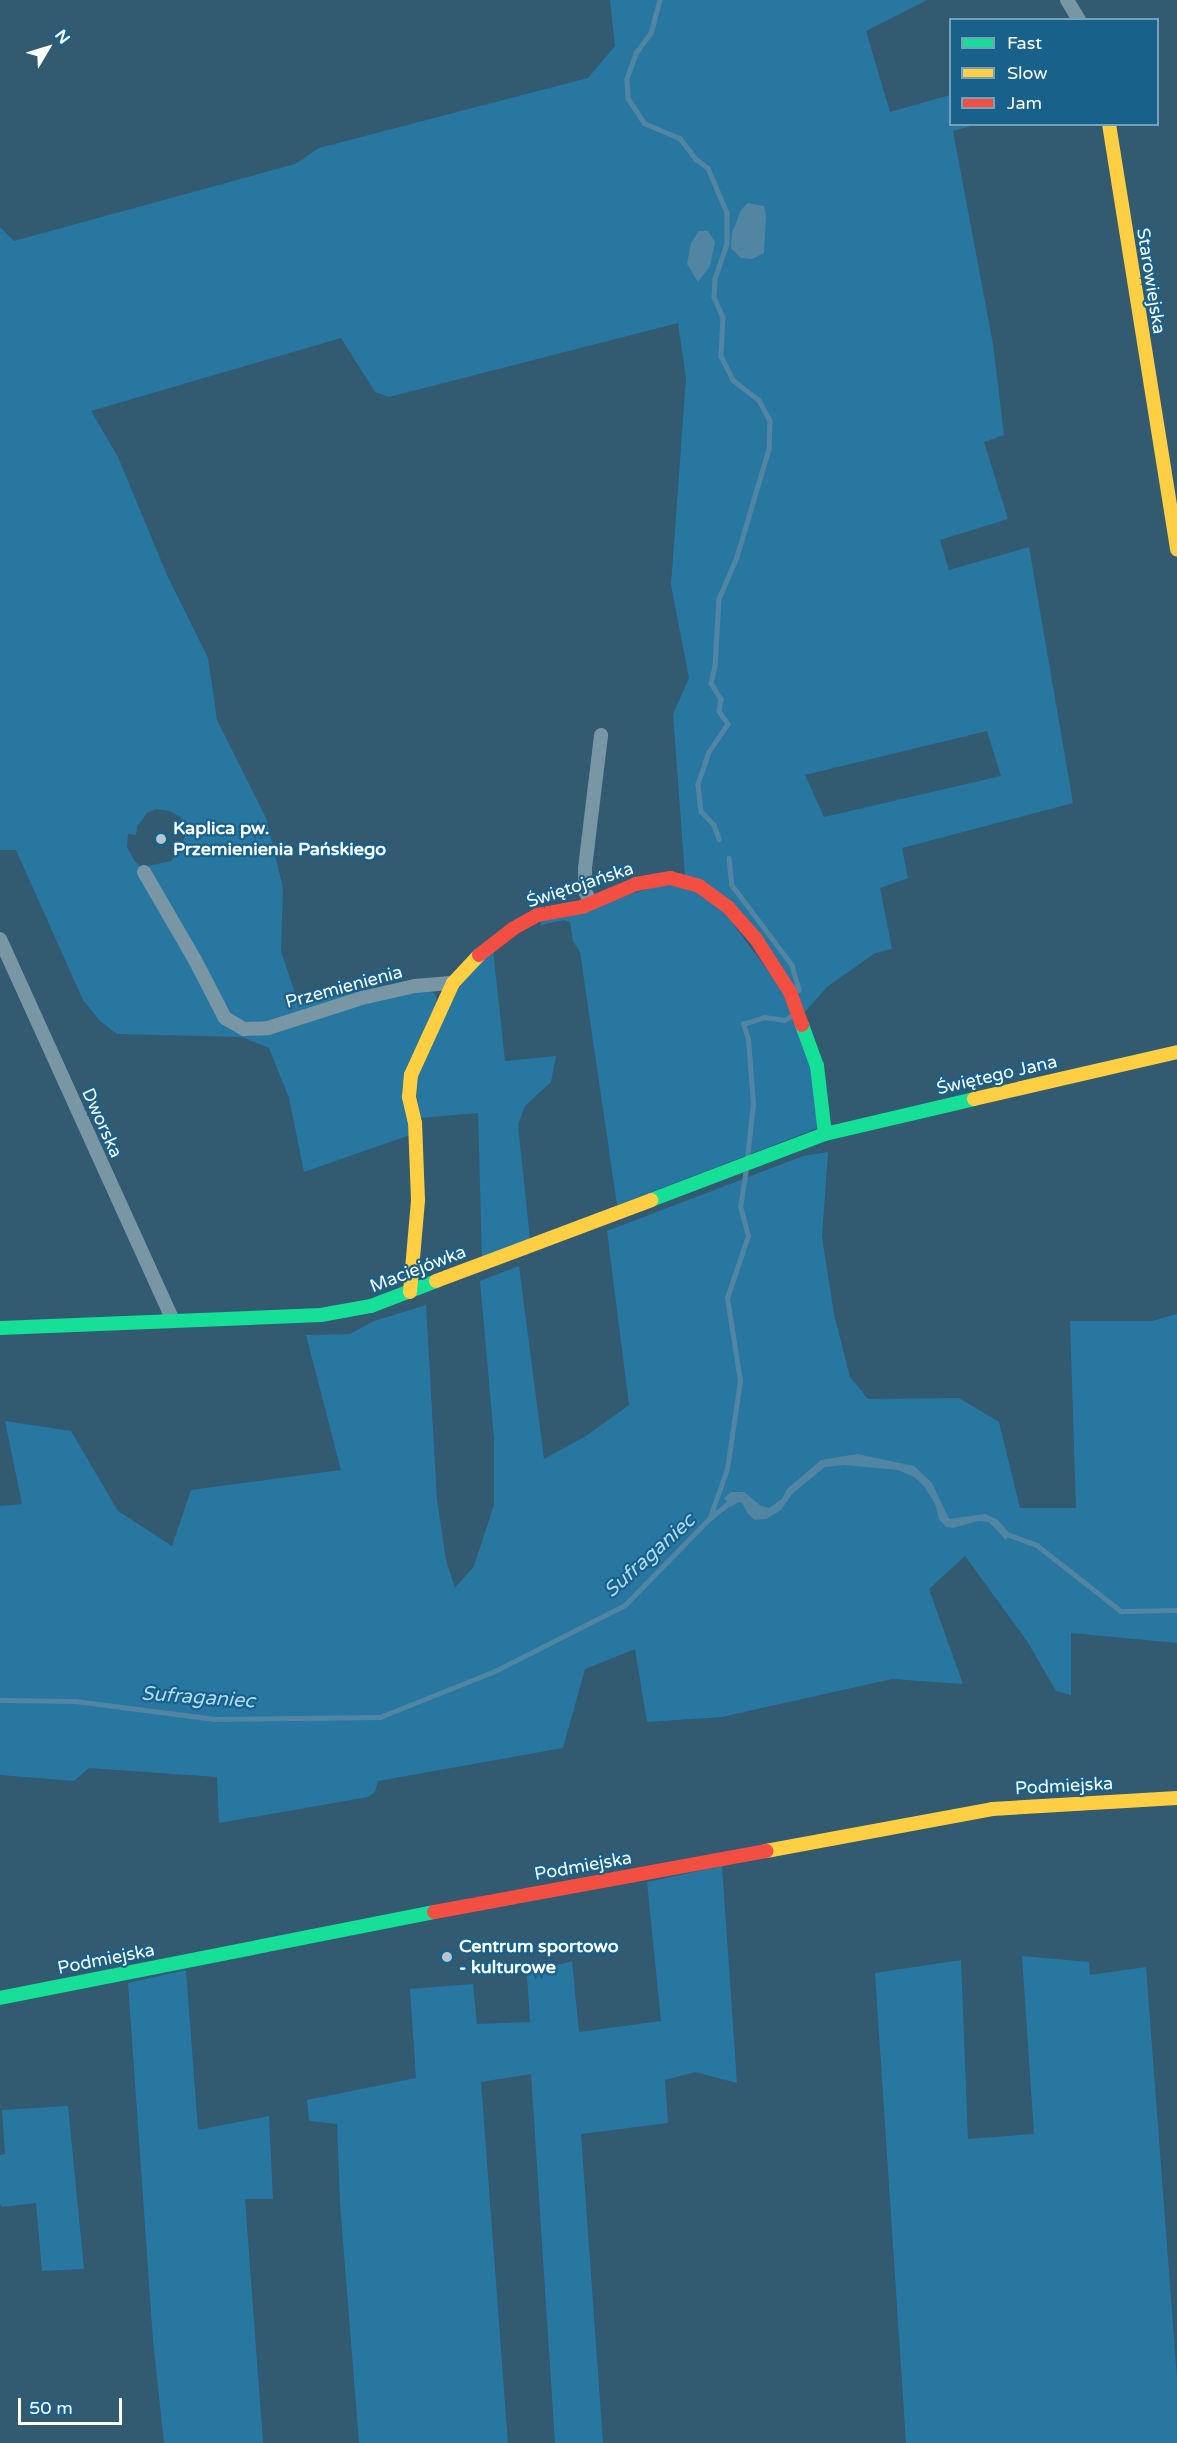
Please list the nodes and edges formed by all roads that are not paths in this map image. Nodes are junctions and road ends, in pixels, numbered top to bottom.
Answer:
1 (1067, 0) edge
2 (1078, 18) edge
3 (1109, 126) edge
4 (1177, 550) edge
5 (601, 735) dead end
6 (144, 872) dead end
7 (591, 903) junction
8 (0, 939) edge
9 (453, 983) junction
10 (1177, 1052) edge
11 (825, 1134) junction
12 (410, 1292) junction
13 (172, 1321) junction
14 (0, 1328) edge
15 (1177, 1798) edge
16 (0, 1998) edge

1 - 2 street
3 - 4 street, Starowiejska
5 - 7 street
6 - 9 street, Przemienienia
7 - 9 street, Świętojańska
7 - 11 street, Świętojańska
8 - 13 street, Dworska
9 - 12 street, Świętojańska
10 - 11 street, Świętego Jana
11 - 12 street, Maciejówka
12 - 13 street, Maciejówka
13 - 14 street, Maciejówka
15 - 16 street, Podmiejska

